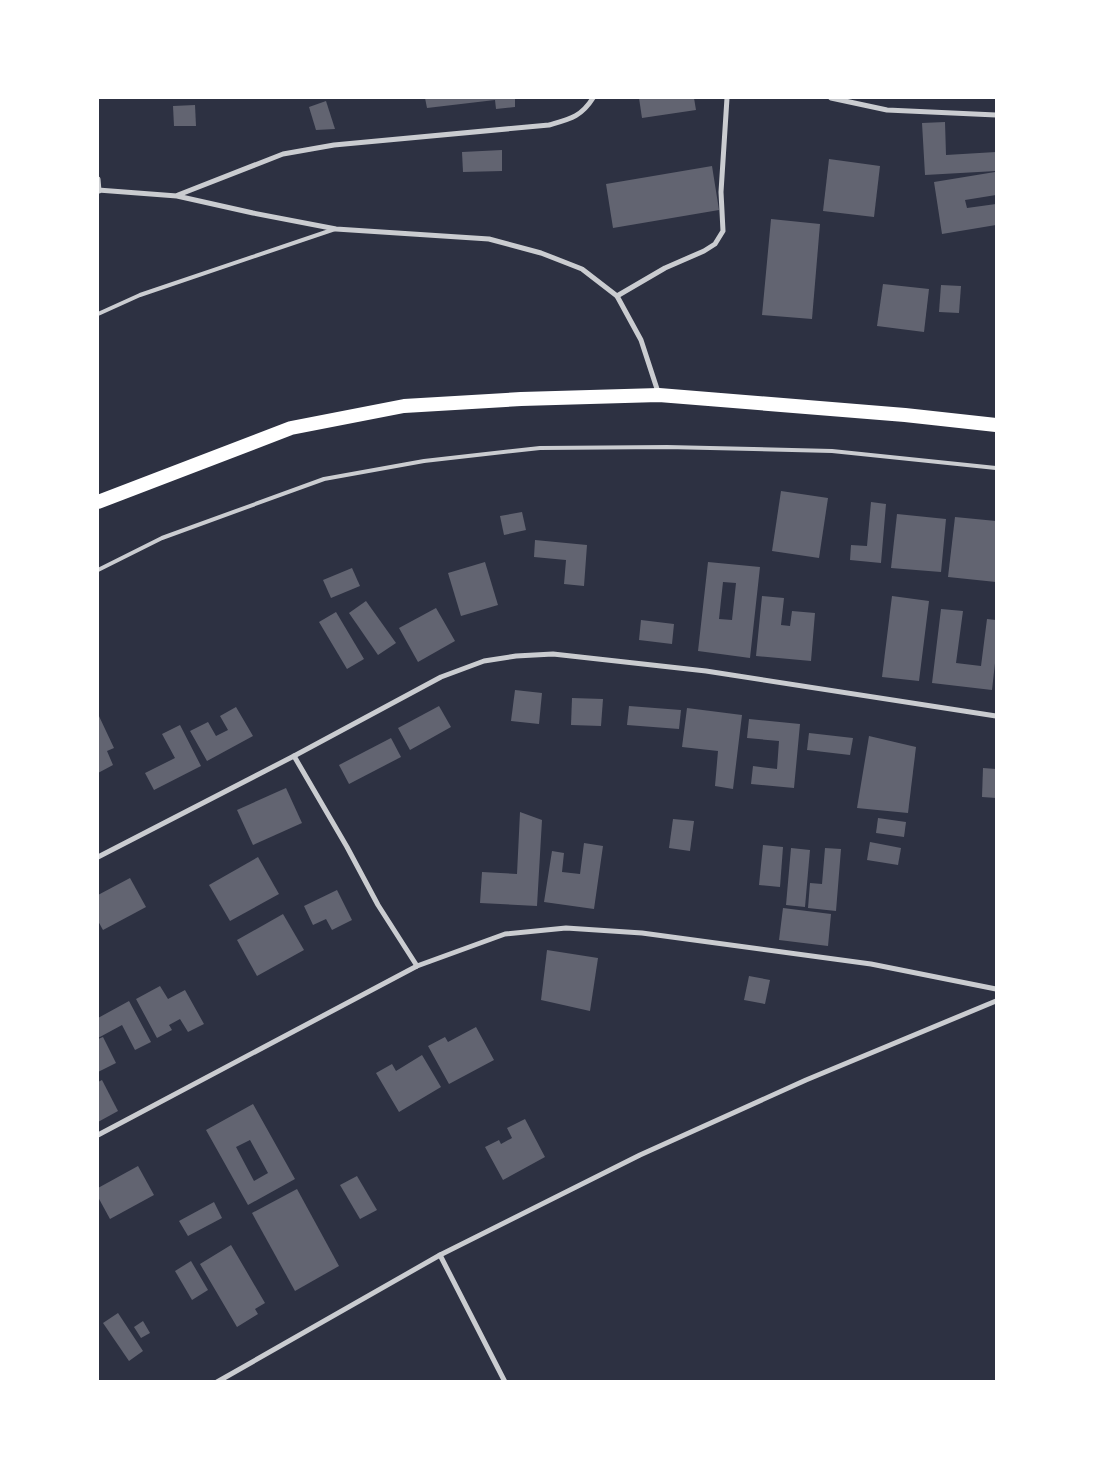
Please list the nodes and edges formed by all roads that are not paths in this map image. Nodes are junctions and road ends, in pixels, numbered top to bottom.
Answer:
1 (593, 98) edge
2 (727, 98) edge
3 (831, 98) edge
4 (996, 114) edge
5 (98, 179) edge
6 (98, 191) edge
7 (177, 196) junction
8 (336, 229) junction
9 (616, 296) junction
10 (98, 314) edge
11 (659, 395) junction
12 (996, 425) edge
13 (996, 468) edge
14 (98, 502) edge
15 (98, 570) edge
16 (996, 716) edge
17 (294, 756) junction
18 (98, 857) edge
19 (417, 966) junction
20 (996, 989) edge
21 (996, 1001) edge
22 (98, 1135) edge
23 (440, 1254) junction
24 (217, 1382) edge
25 (505, 1382) edge

1 - 7 street
2 - 9 street
3 - 4 street
5 - 6 street
6 - 7 street
7 - 8 street
8 - 9 street
8 - 10 lane
9 - 11 street
11 - 12 highway
11 - 14 highway
13 - 15 lane
16 - 17 street
17 - 18 street
17 - 19 street
19 - 20 street
19 - 22 street
21 - 23 street
23 - 24 street
23 - 25 street

